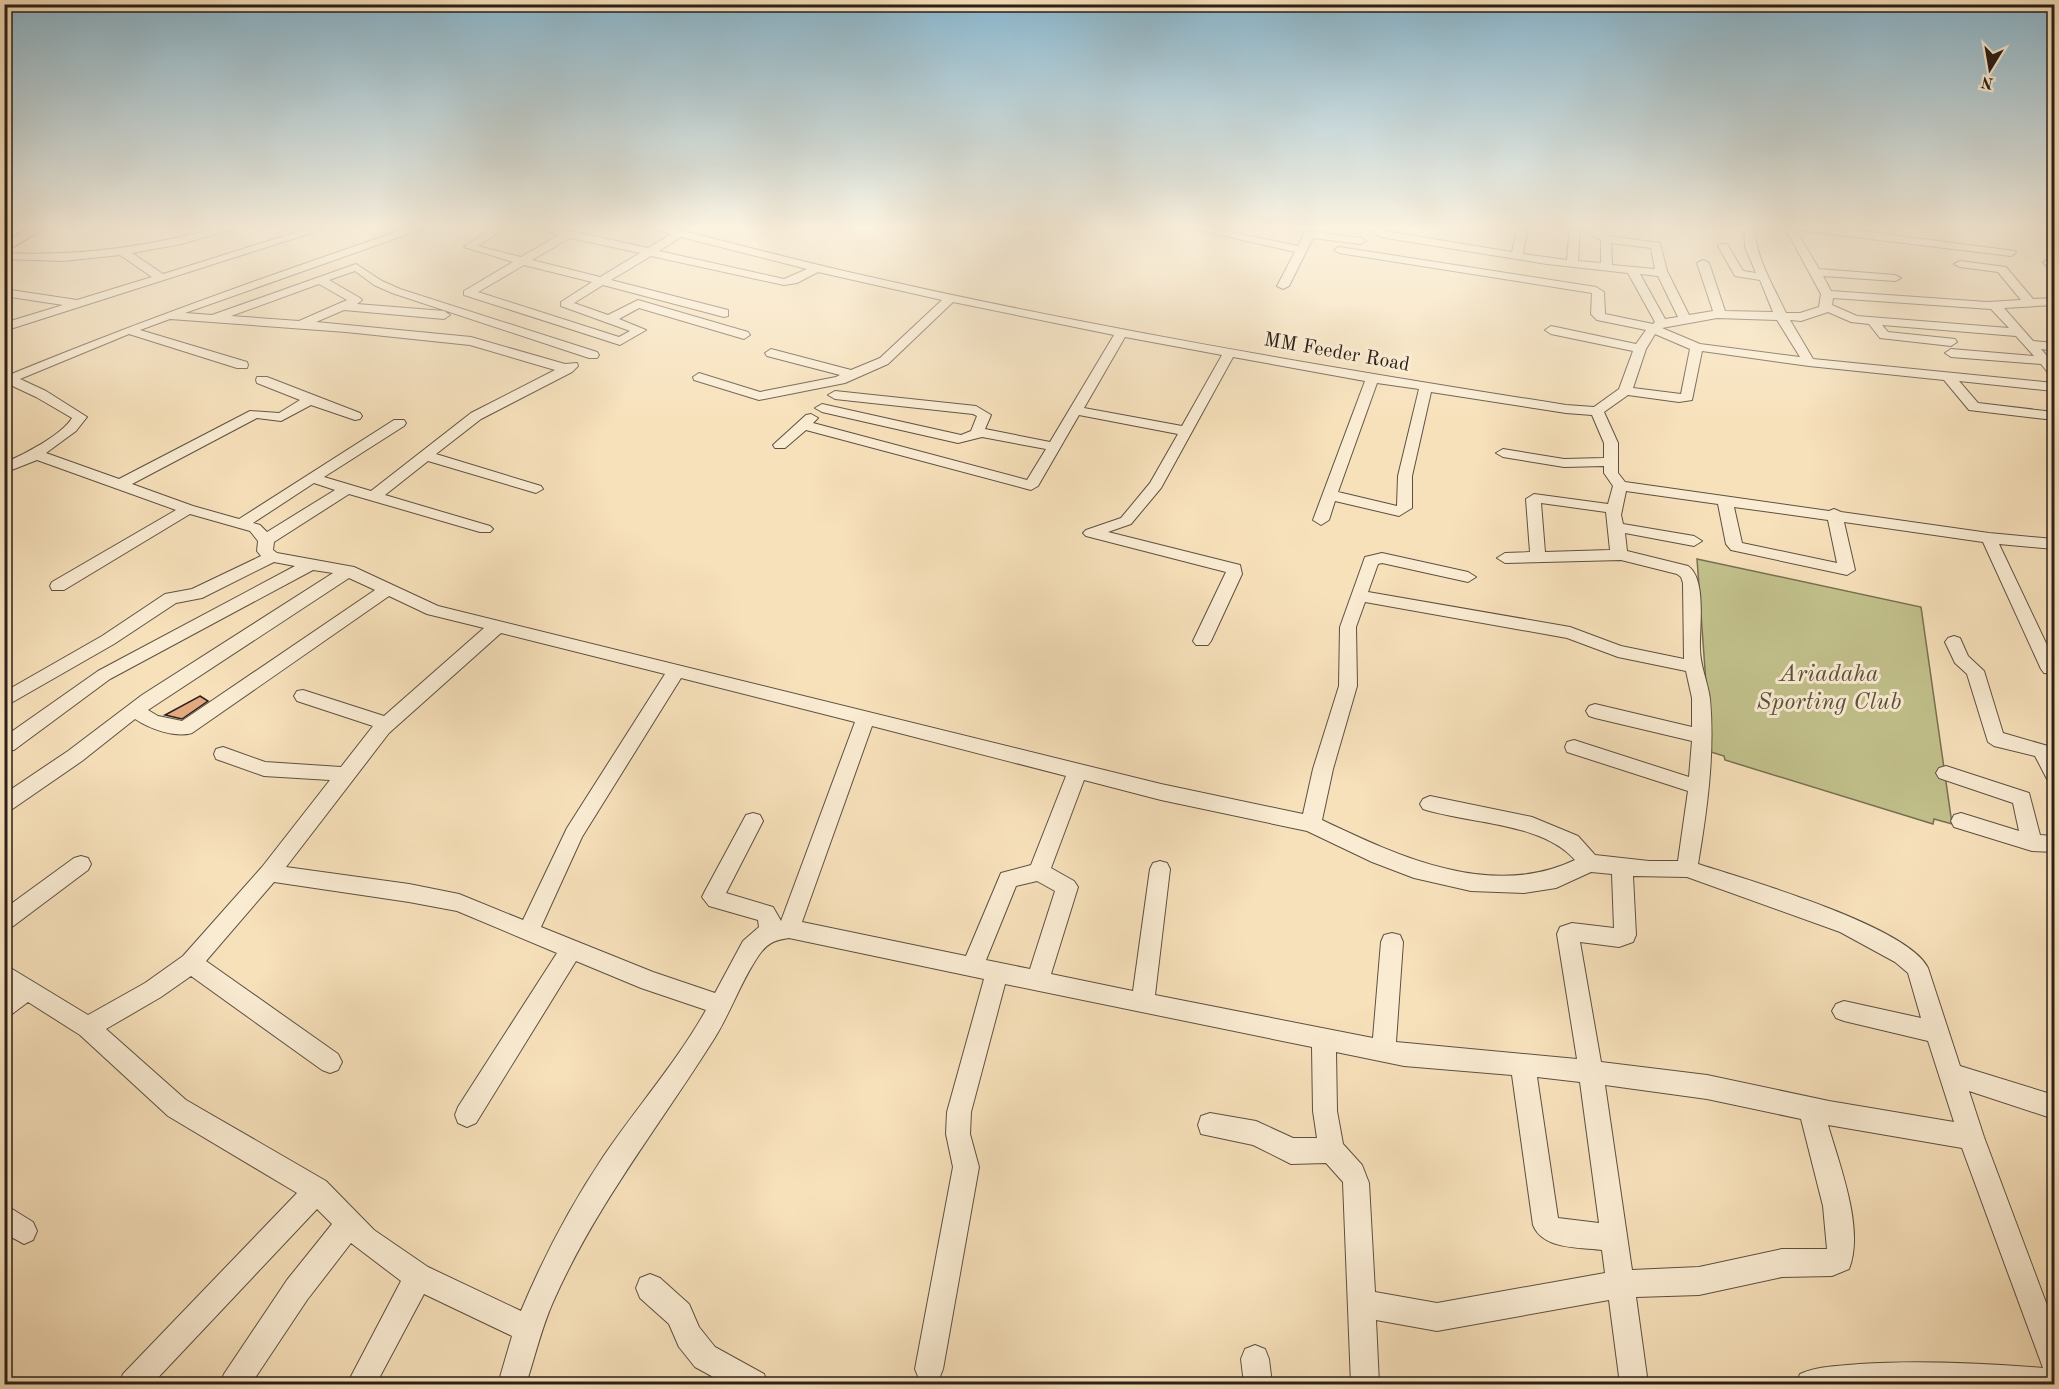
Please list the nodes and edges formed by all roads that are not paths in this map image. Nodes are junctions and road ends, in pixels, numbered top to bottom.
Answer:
1 (120, 291) edge
2 (235, 291) edge
3 (290, 291) edge
4 (339, 291) edge
5 (396, 291) edge
6 (472, 291) edge
7 (585, 291) edge
8 (639, 291) edge
9 (922, 291) edge
10 (1597, 291) edge
11 (1642, 291) edge
12 (1671, 291) edge
13 (1712, 291) edge
14 (1770, 291) edge
15 (1825, 291) edge
16 (1892, 291) edge
17 (2020, 291) edge
18 (4, 292) edge
19 (1827, 294) junction
20 (951, 297) junction
21 (1896, 300) junction
22 (2055, 301) edge
23 (2029, 302) junction
24 (78, 304) junction
25 (344, 306) junction
26 (1995, 306) junction
27 (1826, 308) junction
28 (724, 313) dead end
29 (1720, 314) junction
30 (169, 316) junction
31 (457, 316) dead end
32 (1781, 316) junction
33 (610, 318) junction
34 (1685, 318) junction
35 (208, 320) junction
36 (1873, 321) junction
37 (299, 325) junction
38 (1658, 325) junction
39 (4, 327) edge
40 (128, 330) junction
41 (1551, 330) dead end
42 (1122, 332) junction
43 (2020, 333) junction
44 (744, 335) dead end
45 (2030, 344) junction
46 (2055, 346) edge
47 (1697, 347) junction
48 (1640, 349) junction
49 (1230, 352) junction
50 (771, 353) dead end
51 (2045, 361) junction
52 (1809, 362) junction
53 (242, 365) dead end
54 (567, 369) junction
55 (2055, 371) edge
56 (854, 375) junction
57 (699, 377) dead end
58 (1373, 377) junction
59 (1949, 377) junction
60 (7, 378) edge
61 (840, 380) junction
62 (262, 381) dead end
63 (1426, 386) junction
64 (2055, 387) edge
65 (1625, 391) junction
66 (836, 395) junction
67 (309, 400) junction
68 (822, 408) junction
69 (1077, 411) junction
70 (1598, 411) junction
71 (355, 416) dead end
72 (2055, 416) edge
73 (399, 423) dead end
74 (803, 425) junction
75 (1185, 431) junction
76 (977, 433) junction
77 (780, 445) dead end
78 (1055, 447) junction
79 (1503, 453) dead end
80 (38, 454) junction
81 (426, 456) junction
82 (1611, 462) junction
83 (4, 469) edge
84 (315, 479) junction
85 (121, 484) junction
86 (1620, 486) junction
87 (346, 489) junction
88 (536, 489) dead end
89 (1330, 495) junction
90 (374, 496) junction
91 (1725, 500) junction
92 (188, 509) junction
93 (1834, 514) junction
94 (1616, 518) junction
95 (1321, 520) dead end
96 (241, 524) junction
97 (486, 529) dead end
98 (1989, 538) junction
99 (266, 540) junction
100 (1694, 542) dead end
101 (2055, 544) edge
102 (1621, 555) junction
103 (272, 557) junction
104 (1505, 558) dead end
105 (1538, 558) junction
106 (309, 565) junction
107 (348, 571) junction
108 (1468, 577) dead end
109 (58, 586) dead end
110 (389, 588) junction
111 (1359, 596) junction
112 (497, 627) junction
113 (1202, 641) dead end
114 (1954, 642) dead end
115 (1694, 667) junction
116 (2050, 669) dead end
117 (677, 670) junction
118 (303, 696) dead end
119 (4, 702) edge
120 (134, 710) junction
121 (1595, 711) dead end
122 (866, 719) junction
123 (387, 724) junction
124 (1701, 736) junction
125 (7, 745) dead end
126 (1574, 747) dead end
127 (223, 754) dead end
128 (1078, 770) junction
129 (1946, 773) dead end
130 (344, 774) junction
131 (2055, 774) edge
132 (1698, 787) junction
133 (1430, 804) dead end
134 (4, 805) edge
135 (753, 821) dead end
136 (1961, 821) dead end
137 (1311, 824) junction
138 (2032, 843) junction
139 (2055, 844) edge
140 (1589, 863) junction
141 (81, 864) dead end
142 (1622, 866) junction
143 (1160, 869) dead end
144 (1687, 869) junction
145 (1039, 872) junction
146 (269, 873) junction
147 (4, 921) edge
148 (780, 930) junction
149 (528, 932) junction
150 (1392, 942) dead end
151 (572, 949) junction
152 (191, 963) junction
153 (972, 968) junction
154 (997, 973) junction
155 (4, 974) edge
156 (1038, 982) junction
157 (27, 989) junction
158 (1143, 1003) junction
159 (721, 1005) junction
160 (4, 1007) edge
161 (1844, 1011) dead end
162 (88, 1027) junction
163 (1937, 1032) junction
164 (1324, 1038) junction
165 (1384, 1052) junction
166 (330, 1062) dead end
167 (1524, 1065) junction
168 (1591, 1072) junction
169 (1950, 1074) junction
170 (2055, 1107) edge
171 (1811, 1109) junction
172 (467, 1115) dead end
173 (1210, 1125) dead end
174 (1971, 1137) junction
175 (1331, 1150) junction
176 (317, 1190) junction
177 (350, 1223) junction
178 (1614, 1238) junction
179 (418, 1277) junction
180 (1620, 1284) junction
181 (650, 1288) dead end
182 (1361, 1303) junction
183 (528, 1329) junction
184 (2055, 1360) edge
185 (929, 1369) dead end
186 (2055, 1383) edge
187 (133, 1384) edge
188 (234, 1384) edge
189 (361, 1384) edge
190 (512, 1384) edge
191 (754, 1384) edge
192 (1365, 1384) edge
193 (1634, 1384) edge
194 (1810, 1384) edge

1 - 24 street
2 - 30 street
3 - 35 street
4 - 25 street
5 - 54 street
6 - 33 street
7 - 33 street
8 - 28 street
9 - 20 street, MM Feeder Road
10 - 38 street
11 - 38 street
12 - 34 street
13 - 29 street
14 - 32 street
15 - 19 street
16 - 21 street
17 - 23 street
18 - 24 street
19 - 21 street
19 - 27 street
20 - 42 street, MM Feeder Road
20 - 56 street
21 - 26 street
22 - 23 street
23 - 26 street
24 - 39 street
25 - 31 street
25 - 37 street
26 - 43 street
27 - 32 street
27 - 36 street
29 - 32 street
29 - 34 street
30 - 35 street
30 - 40 street
32 - 52 street
33 - 44 street
34 - 38 street
35 - 37 street
36 - 43 street
36 - 51 street
37 - 54 street
38 - 47 street
38 - 48 street
40 - 53 street
40 - 60 street
41 - 48 street
42 - 49 street, MM Feeder Road
42 - 69 street
43 - 45 street
45 - 46 street
45 - 51 street
47 - 52 street
47 - 65 street
48 - 65 street
49 - 58 street, MM Feeder Road
49 - 75 street
50 - 56 street
51 - 55 street
52 - 59 street
54 - 81 street
56 - 61 street
57 - 61 street
58 - 63 street, MM Feeder Road
58 - 89 street
59 - 64 street
59 - 72 street
60 - 80 street
61 - 66 street
62 - 67 street
63 - 70 street, MM Feeder Road
63 - 89 street
65 - 70 street
66 - 68 street
66 - 76 street
67 - 71 street
67 - 85 street
68 - 74 street
68 - 76 street
69 - 75 street
69 - 78 street
70 - 82 street
73 - 84 street
74 - 77 street
74 - 78 street
75 - 113 street
76 - 78 street
79 - 82 street
80 - 83 street
80 - 85 street
81 - 88 street
81 - 90 street
82 - 86 street
84 - 87 street
84 - 96 street
85 - 92 street
86 - 91 street
86 - 94 street
87 - 90 street
87 - 99 street
89 - 95 street
90 - 97 street
91 - 93 street
91 - 93 street
92 - 96 street
92 - 109 street
93 - 98 street
94 - 100 street
94 - 102 street
94 - 105 street
96 - 99 street
98 - 101 street
98 - 116 street
99 - 103 street
102 - 105 street
102 - 115 street
103 - 106 street
103 - 119 street
104 - 105 street
106 - 107 street
106 - 125 street
107 - 110 street
107 - 120 street
108 - 111 street
110 - 112 street
110 - 120 street
111 - 115 street
111 - 137 street
112 - 117 street
112 - 123 street
114 - 131 street
115 - 124 street
117 - 122 street
117 - 149 street
118 - 123 street
120 - 134 street
121 - 124 street
122 - 128 street
122 - 148 street
123 - 130 street
124 - 132 street
126 - 132 street
127 - 130 street
128 - 137 street
128 - 145 street
129 - 138 street
130 - 146 street
132 - 144 street
133 - 140 street
135 - 148 street
136 - 138 street
137 - 140 street
138 - 139 street
140 - 142 street
141 - 147 street
142 - 144 street
142 - 168 street
143 - 158 street
144 - 163 street
145 - 153 street
145 - 156 street
146 - 149 street
146 - 152 street
148 - 153 street
148 - 159 street
149 - 151 street
150 - 165 street
151 - 159 street
151 - 172 street
152 - 162 street
152 - 166 street
153 - 154 street
154 - 156 street
154 - 185 street
155 - 157 street
156 - 158 street
157 - 160 street
157 - 162 street
158 - 164 street
159 - 183 street
161 - 163 street
162 - 176 street
163 - 169 street
164 - 165 street
164 - 175 street
165 - 167 street
167 - 168 street
167 - 178 street
168 - 171 street
168 - 178 street
169 - 170 street
169 - 174 street
171 - 174 street
171 - 180 street
173 - 175 street
174 - 184 street
175 - 182 street
176 - 177 street
176 - 187 street
177 - 179 street
177 - 188 street
178 - 180 street
179 - 183 street
179 - 189 street
180 - 182 street
180 - 193 street
181 - 191 street
182 - 192 street
183 - 190 street
186 - 194 street

